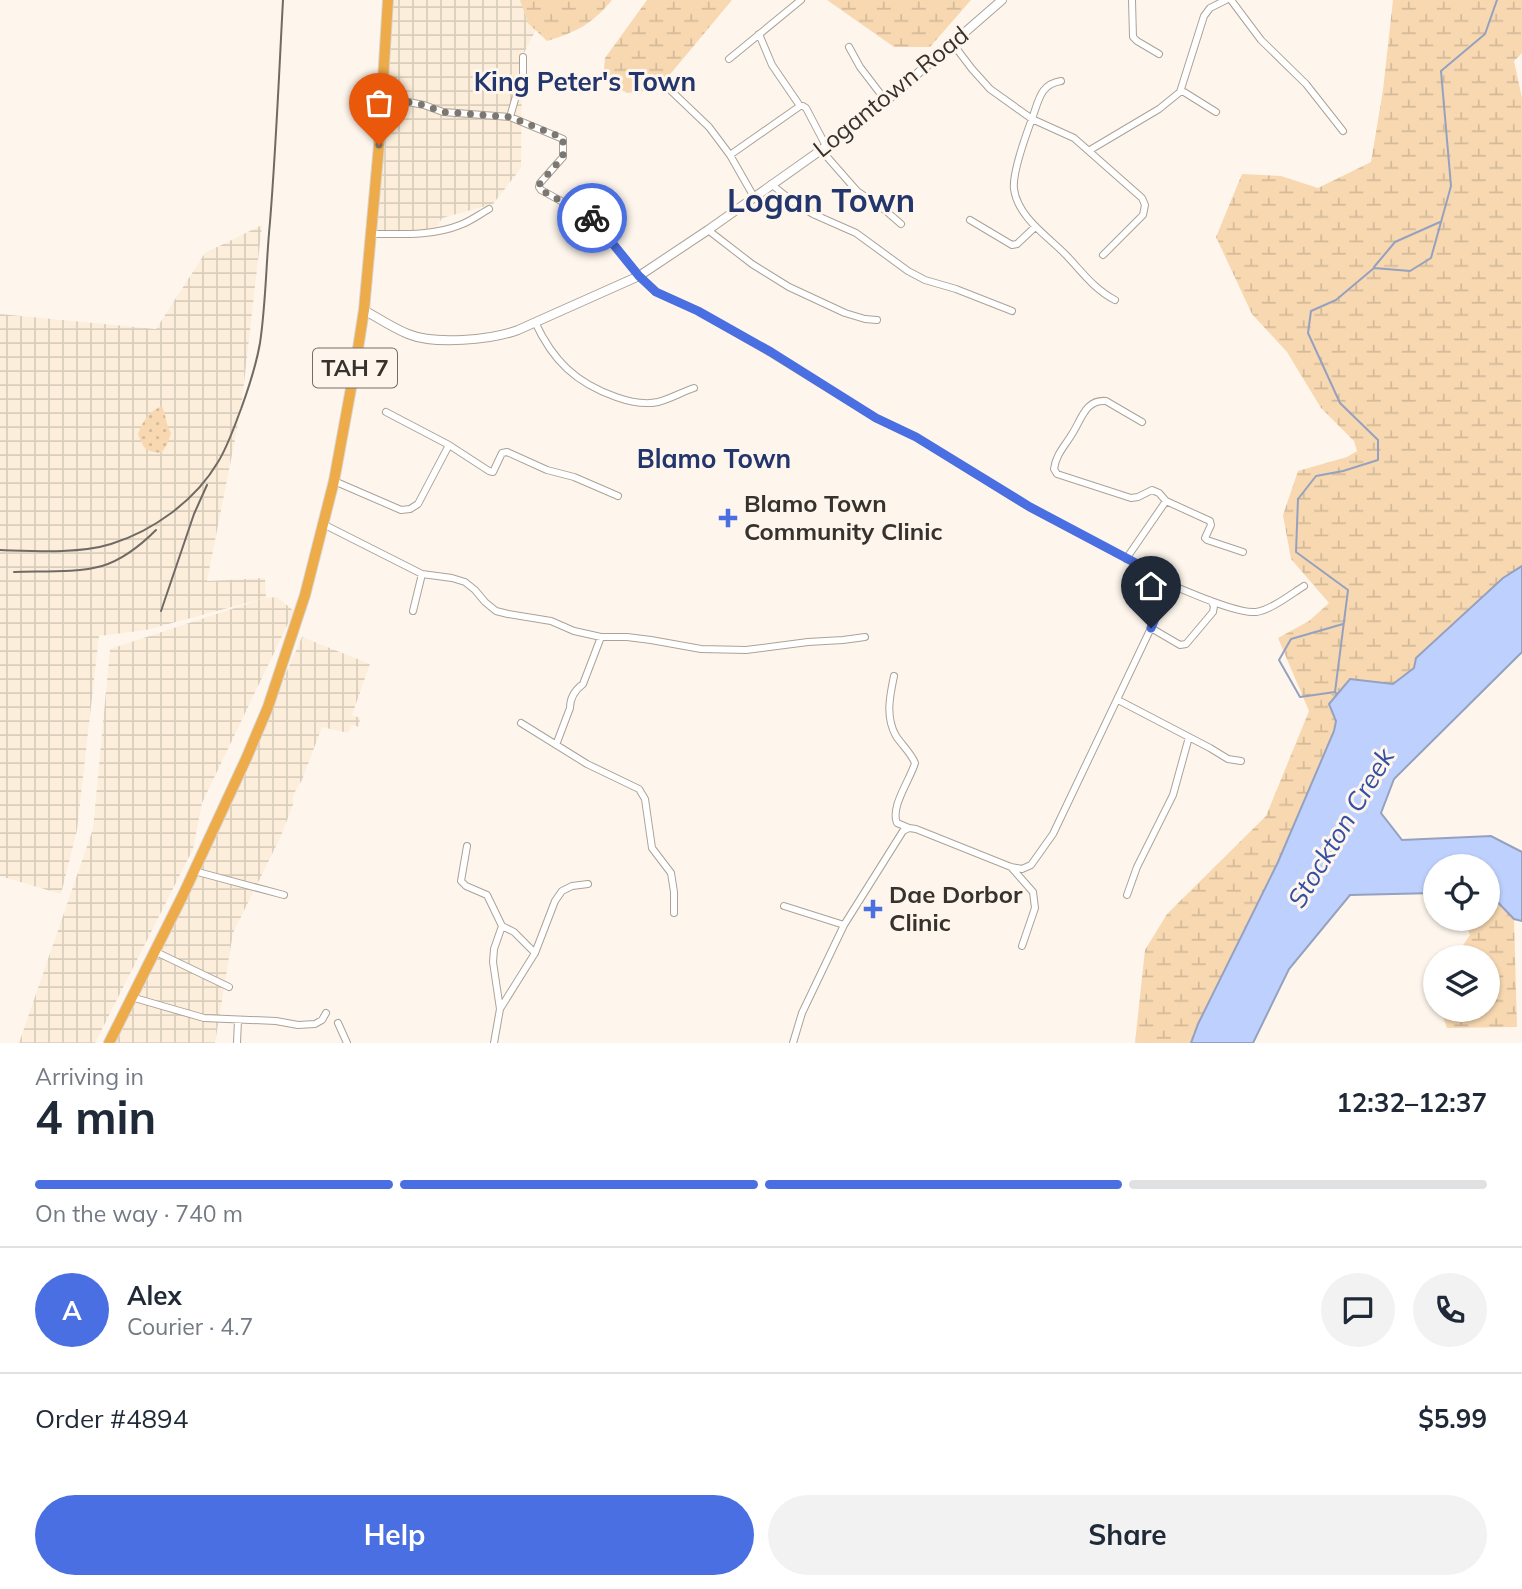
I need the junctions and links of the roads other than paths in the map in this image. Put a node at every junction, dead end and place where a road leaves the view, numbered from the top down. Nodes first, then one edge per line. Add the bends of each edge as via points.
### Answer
1 (388, 0) edge
2 (801, 0) edge
3 (1002, 0) edge
4 (1132, 0) edge
5 (1226, 0) edge
6 (1231, 0) edge
7 (759, 34) junction
8 (953, 44) junction
9 (849, 47) dead end
10 (1159, 54) dead end
11 (523, 57) dead end
12 (729, 59) dead end
13 (1061, 81) dead end
14 (666, 85) dead end
15 (1180, 92) junction
16 (382, 97) junction
17 (886, 101) junction
18 (800, 106) junction
19 (1216, 113) dead end
20 (510, 117) junction
21 (1032, 119) junction
22 (1343, 131) dead end
23 (824, 148) junction
24 (1090, 150) junction
25 (730, 155) junction
26 (771, 184) junction
27 (754, 197) junction
28 (489, 209) dead end
29 (970, 220) dead end
30 (901, 224) dead end
31 (1035, 227) junction
32 (708, 230) junction
33 (372, 234) junction
34 (1103, 255) dead end
35 (639, 276) junction
36 (1115, 300) dead end
37 (364, 310) junction
38 (1012, 311) dead end
39 (877, 320) dead end
40 (535, 322) junction
41 (694, 388) dead end
42 (386, 412) dead end
43 (1142, 422) dead end
44 (449, 445) junction
45 (334, 481) junction
46 (618, 496) dead end
47 (1166, 500) junction
48 (323, 524) junction
49 (1242, 552) dead end
50 (1126, 559) junction
51 (422, 574) junction
52 (1167, 583) junction
53 (1304, 586) dead end
54 (1211, 601) junction
55 (413, 611) dead end
56 (1151, 628) junction
57 (601, 637) junction
58 (865, 637) dead end
59 (894, 676) dead end
60 (1118, 700) junction
61 (521, 723) dead end
62 (1189, 737) junction
63 (556, 745) junction
64 (1241, 761) dead end
65 (909, 828) junction
66 (467, 846) dead end
67 (1011, 867) junction
68 (194, 871) junction
69 (588, 884) dead end
70 (284, 895) dead end
71 (1127, 895) dead end
72 (784, 906) dead end
73 (674, 913) dead end
74 (844, 925) junction
75 (502, 926) junction
76 (1022, 946) dead end
77 (154, 951) junction
78 (535, 953) junction
79 (229, 986) dead end
80 (131, 997) junction
81 (500, 1009) junction
82 (326, 1013) dead end
83 (238, 1020) junction
84 (338, 1023) dead end
85 (108, 1043) edge
86 (237, 1043) edge
87 (347, 1043) edge
88 (494, 1043) edge
89 (793, 1043) edge

1 - 16 highway, TAH 7
2 - 7 street
3 - 8 street, Logantown Road
4 - 10 street via 1133,37
5 - 15 street via 1204,16
6 - 22 street
7 - 12 street
7 - 18 street via 772,65
8 - 17 street, Logantown Road
8 - 21 street via 990,89
9 - 17 street
11 - 20 street via 523,80
13 - 21 street via 1044,90
14 - 25 street
15 - 19 street
15 - 24 street
16 - 20 street via 443,112
16 - 33 highway, TAH 7
17 - 23 street, Logantown Road
18 - 23 street via 806,108
18 - 25 street
20 - 35 street via 563,138 563,157 539,187 592,218
21 - 24 street via 1066,133
21 - 31 street via 1014,191
23 - 26 street, Logantown Road
23 - 30 street via 857,191
24 - 34 street via 1139,194 1145,205 1140,218
25 - 27 street
26 - 27 street, Logantown Road
26 - 38 street via 796,205 856,233 925,280
27 - 32 street, Logantown Road
28 - 33 street via 444,230
29 - 31 street via 1012,245
31 - 36 street
32 - 35 street, Logantown Road
32 - 39 street via 789,286 845,313
33 - 37 highway, TAH 7
35 - 40 street, Logantown Road
35 - 50 street via 656,292 771,352 876,418
37 - 40 street, Logantown Road via 406,334 427,340 503,334
37 - 45 highway, TAH 7
40 - 41 street via 564,365 587,385 642,403 660,402
42 - 44 street
43 - 47 street via 1106,401 1091,405 1060,450 1054,469 1057,474 1130,498 1152,490
44 - 45 street via 418,504 410,509 401,510
44 - 46 street via 489,471 493,472 504,452
45 - 48 highway, TAH 7
47 - 49 street via 1210,521 1207,540
47 - 50 street
48 - 51 street
48 - 68 highway, TAH 7 via 268,707
50 - 52 street
51 - 55 street
51 - 57 street via 465,582 496,611 551,621
52 - 54 street
52 - 56 street
53 - 54 street via 1256,612
54 - 56 street via 1213,612 1186,644
56 - 60 street
57 - 58 street via 746,650
57 - 63 street via 583,684 570,702
59 - 65 street via 889,702 892,726 915,763 894,818
60 - 62 street
60 - 67 street via 1053,834 1031,865
61 - 63 street
62 - 64 street
62 - 71 street via 1173,795
63 - 73 street via 643,793 652,848 671,873
65 - 67 street
65 - 74 street via 900,835
66 - 75 street via 461,881 487,895
67 - 76 street via 1033,892 1035,908
68 - 70 street
68 - 77 highway, TAH 7
69 - 78 street via 562,891
72 - 74 street
74 - 89 street via 802,1013
75 - 78 street
75 - 81 street via 493,962
77 - 79 street
77 - 80 highway, TAH 7
78 - 81 street
80 - 83 street via 204,1018
80 - 85 highway, TAH 7
81 - 88 street
82 - 83 street via 316,1024
83 - 86 street
84 - 87 street

